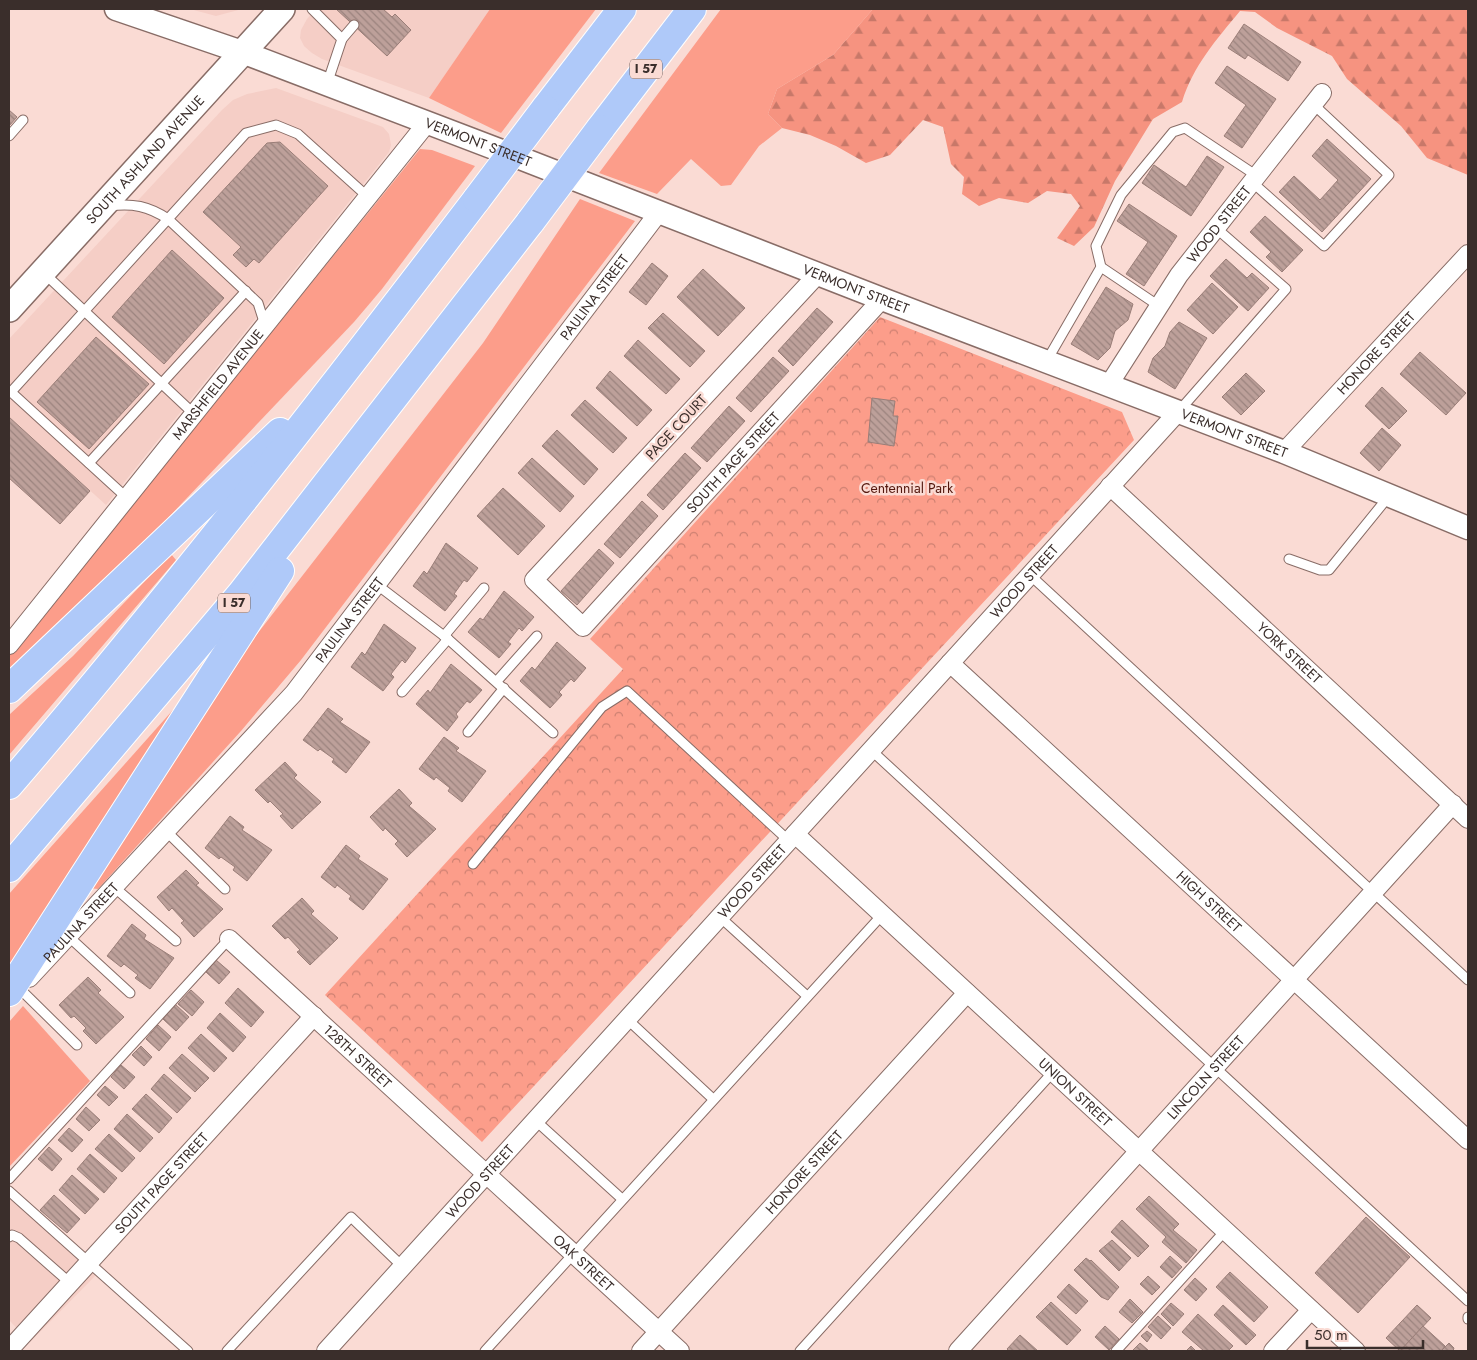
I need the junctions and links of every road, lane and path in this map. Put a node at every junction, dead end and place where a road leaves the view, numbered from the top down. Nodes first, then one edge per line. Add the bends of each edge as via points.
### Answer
1 (116, 9) edge
2 (282, 9) edge
3 (312, 9) edge
4 (622, 9) edge
5 (692, 9) edge
6 (354, 25) dead end
7 (342, 39) junction
8 (242, 52) junction
9 (327, 84) junction
10 (1318, 99) joint
11 (23, 120) dead end
12 (427, 123) junction
13 (9, 136) edge
14 (1254, 179) junction
15 (368, 197) junction
16 (102, 206) junction
17 (659, 212) junction
18 (168, 219) junction
19 (1216, 228) junction
20 (1468, 254) edge
21 (1101, 267) junction
22 (42, 272) junction
23 (818, 274) junction
24 (246, 291) junction
25 (882, 299) junction
26 (1159, 306) junction
27 (9, 309) edge
28 (84, 311) junction
29 (265, 325) junction
30 (449, 328) junction
31 (1046, 362) junction
32 (346, 369) junction
33 (162, 383) junction
34 (1108, 386) junction
35 (1177, 413) junction
36 (194, 414) junction
37 (1284, 452) junction
38 (89, 463) junction
39 (1110, 486) junction
40 (1389, 496) junction
41 (127, 498) junction
42 (1468, 528) edge
43 (1289, 559) dead end
44 (1030, 575) junction
45 (376, 584) junction
46 (484, 588) dead end
47 (583, 627) joint
48 (538, 636) dead end
49 (446, 638) junction
50 (9, 645) edge
51 (950, 663) junction
52 (497, 680) junction
53 (504, 688) junction
54 (9, 689) edge
55 (402, 692) dead end
56 (468, 732) dead end
57 (553, 733) dead end
58 (871, 750) junction
59 (9, 785) edge
60 (1453, 804) junction
61 (1468, 819) edge
62 (166, 831) junction
63 (792, 838) junction
64 (473, 864) dead end
65 (9, 868) edge
66 (114, 887) junction
67 (225, 889) dead end
68 (1374, 892) junction
69 (882, 915) junction
70 (720, 917) junction
71 (68, 936) junction
72 (229, 939) joint
73 (176, 941) dead end
74 (1294, 980) junction
75 (1468, 980) edge
76 (130, 993) dead end
77 (967, 993) junction
78 (12, 994) edge
79 (807, 996) junction
80 (314, 1016) junction
81 (627, 1020) junction
82 (77, 1045) dead end
83 (1214, 1068) junction
84 (1053, 1072) junction
85 (713, 1099) junction
86 (536, 1120) junction
87 (1468, 1140) edge
88 (1139, 1151) junction
89 (487, 1173) junction
90 (9, 1179) edge
91 (9, 1191) edge
92 (622, 1199) junction
93 (1225, 1231) junction
94 (9, 1237) edge
95 (573, 1252) junction
96 (89, 1262) junction
97 (403, 1266) junction
98 (70, 1283) junction
99 (1468, 1301) edge
100 (1311, 1310) junction
101 (659, 1332) junction
102 (9, 1350) edge
103 (188, 1351) edge
104 (227, 1351) edge
105 (326, 1351) edge
106 (485, 1351) edge
107 (641, 1351) edge
108 (680, 1351) edge
109 (800, 1351) edge
110 (958, 1351) edge
111 (1116, 1351) edge
112 (1273, 1351) edge
113 (1356, 1351) edge

1 - 8 street, VERMONT STREET
2 - 8 main road, SOUTH ASHLAND AVENUE
3 - 7 lane
4 - 32 highway, bridge
5 - 30 highway, I 57, bridge
6 - 7 lane
7 - 9 lane
8 - 9 street, VERMONT STREET
8 - 16 main road, SOUTH ASHLAND AVENUE
9 - 12 street, VERMONT STREET
10 - 14 street, WOOD STREET
10 - 14 lane via 1389,175 1324,246
11 - 13 lane
12 - 15 street, MARSHFIELD AVENUE
12 - 17 street, VERMONT STREET
14 - 19 street, WOOD STREET
14 - 21 lane via 1185,128 1172,132 1121,194 1096,246
15 - 18 lane via 298,134 276,125 246,133
15 - 29 street, MARSHFIELD AVENUE
16 - 18 lane via 142,206
16 - 22 main road, SOUTH ASHLAND AVENUE
17 - 23 street, VERMONT STREET
17 - 45 street, PAULINA STREET
18 - 24 lane
18 - 28 lane
19 - 26 street, WOOD STREET
19 - 35 lane via 1286,289
20 - 37 street, HONORE STREET
21 - 26 lane
21 - 31 lane
22 - 27 main road, SOUTH ASHLAND AVENUE
22 - 28 lane
23 - 25 street, VERMONT STREET
23 - 47 street, PAGE COURT via 534,580
24 - 29 lane via 258,303
24 - 33 lane
25 - 31 street, VERMONT STREET
25 - 47 street, SOUTH PAGE STREET
26 - 34 street, WOOD STREET
28 - 33 lane
28 - 38 lane via 11,392
29 - 36 street, MARSHFIELD AVENUE
30 - 65 highway, I 57 via 235,601
30 - 78 highway via 274,580
31 - 34 street, VERMONT STREET
32 - 54 highway
32 - 59 highway via 131,642
33 - 36 lane
33 - 38 lane
34 - 35 street, VERMONT STREET
35 - 37 street, VERMONT STREET
35 - 39 street, WOOD STREET
36 - 41 street, MARSHFIELD AVENUE
37 - 40 street, VERMONT STREET
38 - 41 lane
39 - 44 street, WOOD STREET
39 - 60 street, YORK STREET
40 - 42 street, VERMONT STREET
40 - 43 lane via 1329,570
41 - 50 street, MARSHFIELD AVENUE
44 - 51 street, WOOD STREET
44 - 68 lane
45 - 49 lane
45 - 62 street, PAULINA STREET via 294,693
46 - 49 lane
48 - 52 lane
49 - 52 lane
49 - 55 lane
51 - 58 street, WOOD STREET
51 - 74 street, HIGH STREET
52 - 53 lane
53 - 56 lane
53 - 57 lane
58 - 63 street, WOOD STREET
58 - 83 lane
60 - 61 street, YORK STREET
60 - 68 street, LINCOLN STREET
62 - 66 street, PAULINA STREET
62 - 67 lane
63 - 64 lane via 627,691 602,707
63 - 69 street, UNION STREET
63 - 70 street, WOOD STREET
66 - 71 street, PAULINA STREET
66 - 73 lane
68 - 74 street, LINCOLN STREET
68 - 75 lane
69 - 77 street, UNION STREET
69 - 79 lane
70 - 79 lane
70 - 81 street, WOOD STREET
71 - 76 lane
71 - 78 street, PAULINA STREET
72 - 80 street, 128TH STREET
72 - 90 lane
74 - 83 street, LINCOLN STREET
74 - 87 street, HIGH STREET
77 - 84 street, UNION STREET
77 - 101 street, HONORE STREET
78 - 82 lane
79 - 85 lane
80 - 89 street, 128TH STREET
80 - 96 street, SOUTH PAGE STREET
81 - 85 lane
81 - 86 street, WOOD STREET
83 - 88 street, LINCOLN STREET
83 - 99 lane
84 - 88 street, UNION STREET
84 - 109 lane
85 - 92 lane
86 - 89 street, WOOD STREET
86 - 92 lane
88 - 93 street, UNION STREET
88 - 110 street, LINCOLN STREET
89 - 95 street, OAK STREET
89 - 97 street, WOOD STREET
91 - 96 lane
92 - 95 lane
93 - 100 street, UNION STREET
93 - 111 lane
94 - 98 lane via 20,1238
95 - 101 street, OAK STREET
95 - 106 lane
96 - 98 street, SOUTH PAGE STREET
96 - 103 lane
97 - 104 lane via 351,1218
97 - 105 street, WOOD STREET
98 - 102 street, SOUTH PAGE STREET
100 - 112 street
100 - 113 street, UNION STREET
101 - 107 street, HONORE STREET
101 - 108 street, OAK STREET

